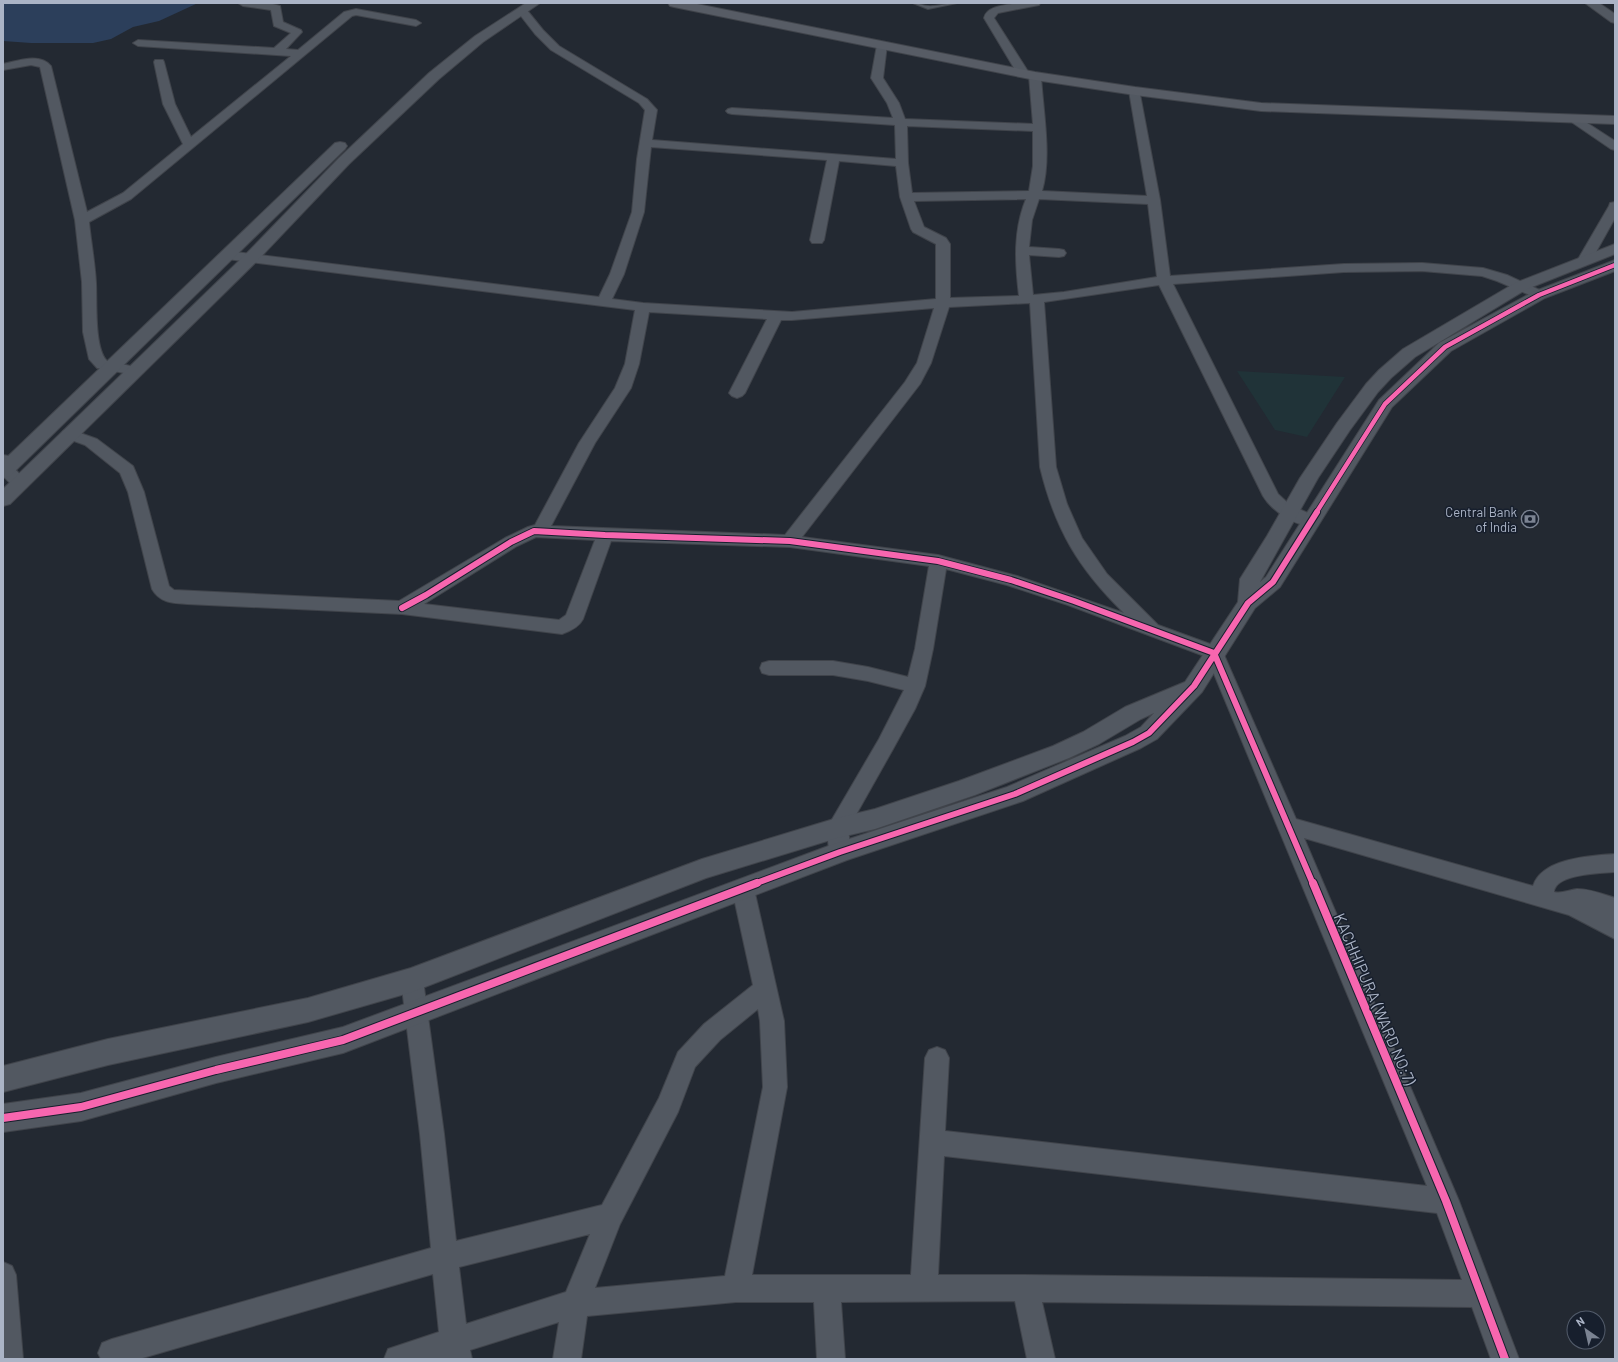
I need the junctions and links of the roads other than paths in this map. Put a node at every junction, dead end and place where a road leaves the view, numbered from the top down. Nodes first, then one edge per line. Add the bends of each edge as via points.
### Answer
1 (243, 3) edge
2 (674, 3) edge
3 (915, 3) edge
4 (955, 3) edge
5 (1035, 3) edge
6 (1591, 3) edge
7 (523, 6) edge
8 (1615, 19) edge
9 (416, 23) dead end
10 (138, 43) dead end
11 (882, 45) junction
12 (278, 51) junction
13 (300, 53) junction
14 (159, 62) dead end
15 (3, 67) edge
16 (1029, 74) junction
17 (1135, 91) junction
18 (732, 112) dead end
19 (1574, 119) junction
20 (1615, 120) edge
21 (900, 122) junction
22 (1038, 128) junction
23 (646, 143) junction
24 (189, 145) junction
25 (1615, 146) edge
26 (834, 157) junction
27 (902, 163) junction
28 (1035, 195) junction
29 (906, 197) junction
30 (1154, 200) junction
31 (1615, 206) edge
32 (82, 220) junction
33 (816, 240) dead end
34 (1615, 249) edge
35 (1022, 251) junction
36 (1059, 253) dead end
37 (228, 255) junction
38 (251, 258) junction
39 (1584, 261) junction
40 (1615, 265) edge
41 (1164, 281) junction
42 (1521, 286) junction
43 (1539, 295) junction
44 (1031, 299) junction
45 (604, 302) junction
46 (943, 303) junction
47 (643, 306) junction
48 (776, 315) junction
49 (113, 367) junction
50 (134, 371) junction
51 (737, 393) dead end
52 (69, 434) junction
53 (4, 467) edge
54 (20, 483) junction
55 (3, 500) edge
56 (1289, 512) junction
57 (1311, 521) junction
58 (541, 530) junction
59 (605, 535) junction
60 (790, 541) junction
61 (938, 561) junction
62 (1248, 603) junction
63 (402, 608) junction
64 (1154, 630) junction
65 (1214, 653) junction
66 (769, 668) dead end
67 (915, 686) junction
68 (1288, 825) junction
69 (839, 840) junction
70 (1615, 862) edge
71 (743, 889) junction
72 (1550, 901) junction
73 (1615, 908) edge
74 (1615, 929) edge
75 (412, 980) junction
76 (765, 989) junction
77 (417, 1013) junction
78 (937, 1058) dead end
79 (3, 1079) edge
80 (3, 1118) edge
81 (932, 1142) junction
82 (1446, 1201) junction
83 (610, 1216) junction
84 (446, 1258) junction
85 (3, 1275) edge
86 (924, 1288) junction
87 (1026, 1288) junction
88 (736, 1289) junction
89 (827, 1289) junction
90 (1481, 1294) junction
91 (575, 1304) junction
92 (456, 1350) edge
93 (112, 1352) dead end
94 (9, 1359) edge
95 (398, 1359) edge
96 (566, 1359) edge
97 (831, 1359) edge
98 (1041, 1359) edge
99 (1505, 1359) edge

1 - 12 street via 276,8 278,24 297,32
2 - 11 main road
3 - 4 lane via 928,8
5 - 16 street via 995,11 989,18
6 - 8 street
7 - 23 street via 539,32 555,48 649,105 651,110
7 - 37 street via 472,29 429,63 324,160
7 - 38 street via 434,76 344,161
9 - 13 street via 351,12
10 - 12 street
11 - 16 main road
11 - 21 street via 877,78 893,103
12 - 13 street
13 - 24 street
14 - 24 street via 169,104
15 - 32 street via 32,62 40,62 45,66
16 - 17 main road
16 - 22 street
17 - 19 main road via 1280,108
17 - 30 street
18 - 21 street
19 - 20 main road
19 - 25 street
21 - 22 street
21 - 27 street
22 - 28 street via 1038,180
23 - 26 street
23 - 45 street via 638,212
24 - 32 street via 127,196
26 - 27 street
26 - 33 street
27 - 29 street
28 - 29 street
28 - 30 street
28 - 35 street via 1025,219
29 - 46 street via 918,229 943,244
30 - 41 street
31 - 39 street
32 - 49 street via 89,282 90,332 96,359 102,365
34 - 39 street
35 - 36 street
35 - 44 street
37 - 38 street
37 - 49 street
38 - 45 street
38 - 50 street
39 - 42 street
40 - 43 street
41 - 42 street via 1344,268 1422,267 1483,272
41 - 44 street
41 - 56 street via 1271,496
42 - 43 street
42 - 56 street via 1408,353 1385,374 1343,427
43 - 57 street via 1445,348 1385,404
44 - 46 street
44 - 64 street via 1048,467 1054,490 1066,522 1088,561
45 - 47 street
46 - 48 street via 801,316
46 - 60 street via 924,363 912,384
47 - 48 street
47 - 58 street via 632,364 623,388 587,443
48 - 51 street
49 - 50 street
49 - 53 street
50 - 52 street
52 - 54 street
52 - 63 street via 91,442 127,470 136,492 161,589 170,596
53 - 54 street
54 - 55 street
56 - 57 street
56 - 62 street via 1250,579
57 - 62 street via 1273,582
58 - 59 street
58 - 63 street via 527,533
59 - 60 street
59 - 63 street via 574,619 562,627
60 - 61 street
61 - 64 street via 1011,580
61 - 67 street via 924,649
62 - 65 street
64 - 65 street
65 - 68 street, KACHHIPURA (WARD NO:7)
65 - 69 street via 1194,686 1149,733 1133,742 1015,794
66 - 67 street via 833,668
67 - 69 street
68 - 72 street
68 - 82 street, KACHHIPURA (WARD NO:7)
69 - 71 street
69 - 75 street via 702,870
70 - 72 street via 1566,870 1553,876 1544,884
71 - 76 street
71 - 77 street
72 - 73 street via 1584,898
72 - 74 street via 1589,914
75 - 77 street
75 - 79 street via 308,1010 108,1052
76 - 83 street via 712,1032 686,1060 669,1104
76 - 88 street via 772,1021 775,1087
77 - 80 street via 343,1040 216,1070 81,1107
77 - 84 street
78 - 81 street
81 - 82 street
81 - 86 street
82 - 90 street, KACHHIPURA (WARD NO:7)
83 - 84 street
83 - 91 street
84 - 92 street
84 - 93 street
85 - 94 street
86 - 87 street
86 - 89 street
87 - 90 street
87 - 98 street
88 - 89 street
88 - 91 street
89 - 97 street
90 - 99 street, KACHHIPURA (WARD NO:7)
91 - 92 street
91 - 96 street
92 - 95 street

